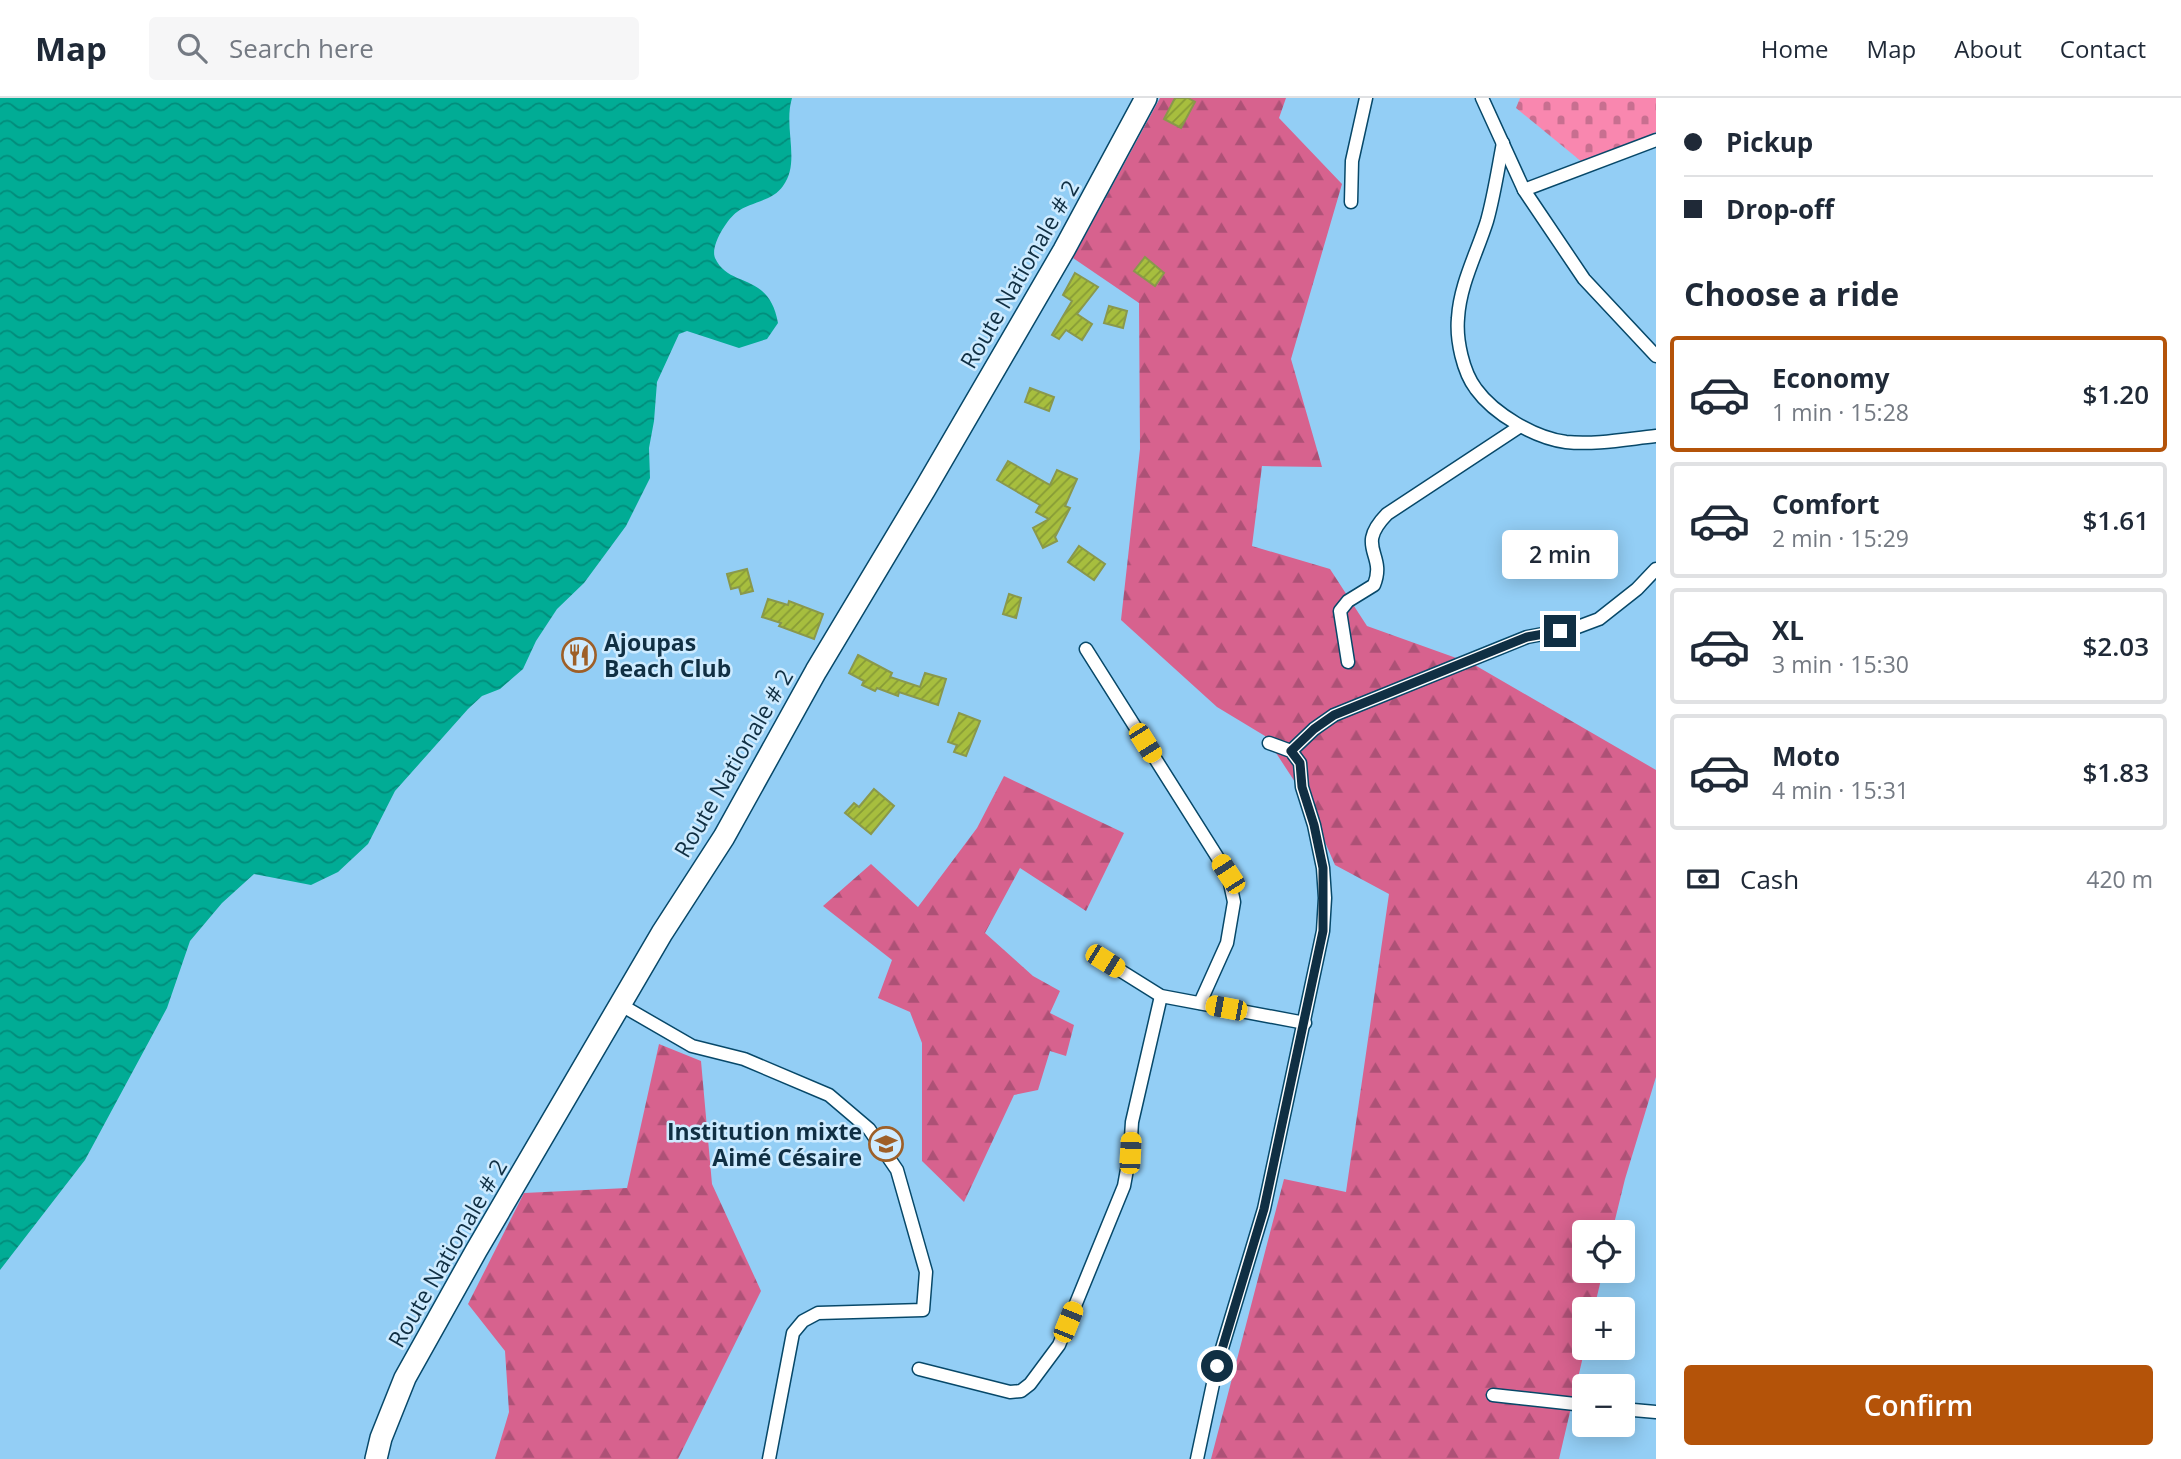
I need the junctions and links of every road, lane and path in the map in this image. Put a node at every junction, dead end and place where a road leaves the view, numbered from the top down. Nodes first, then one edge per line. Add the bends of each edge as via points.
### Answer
1 (1146, 98) edge
2 (1366, 98) edge
3 (1482, 98) edge
4 (1656, 140) edge
5 (1503, 143) junction
6 (1524, 190) junction
7 (1351, 202) dead end
8 (1656, 356) edge
9 (1519, 427) junction
10 (1656, 436) edge
11 (1656, 569) edge
12 (1086, 649) dead end
13 (1348, 662) dead end
14 (1269, 743) dead end
15 (1291, 751) junction
16 (1105, 961) dead end
17 (1161, 996) junction
18 (1200, 1003) junction
19 (621, 1005) junction
20 (1305, 1023) junction
21 (919, 1369) dead end
22 (1493, 1395) dead end
23 (1572, 1404) edge
24 (1635, 1410) edge
25 (1656, 1412) edge
26 (376, 1459) edge
27 (769, 1459) edge
28 (1197, 1459) edge

1 - 19 main road, Route Nationale # 2 via 1064,250 816,671 724,837
2 - 7 street via 1352,161
3 - 5 street
4 - 6 street
5 - 6 street
5 - 9 street via 1486,223 1457,319 1467,373 1477,391
6 - 8 street via 1584,279
9 - 10 street via 1563,442
9 - 13 street via 1379,522 1370,538 1378,567 1374,585 1340,611
11 - 15 street via 1599,619 1527,637 1334,715
12 - 18 street via 1228,874 1234,902 1227,943
14 - 15 street
15 - 20 street via 1300,763 1325,898
16 - 17 street
17 - 18 street
17 - 21 street via 1132,1122 1124,1186 1059,1345 1021,1391
18 - 20 street
19 - 26 main road, Route Nationale # 2 via 405,1378
19 - 27 street via 692,1046 744,1059 829,1095 869,1129 897,1170 926,1272 922,1310 818,1313 803,1321 793,1333
20 - 28 street via 1264,1209 1217,1366
22 - 23 street
24 - 25 street

